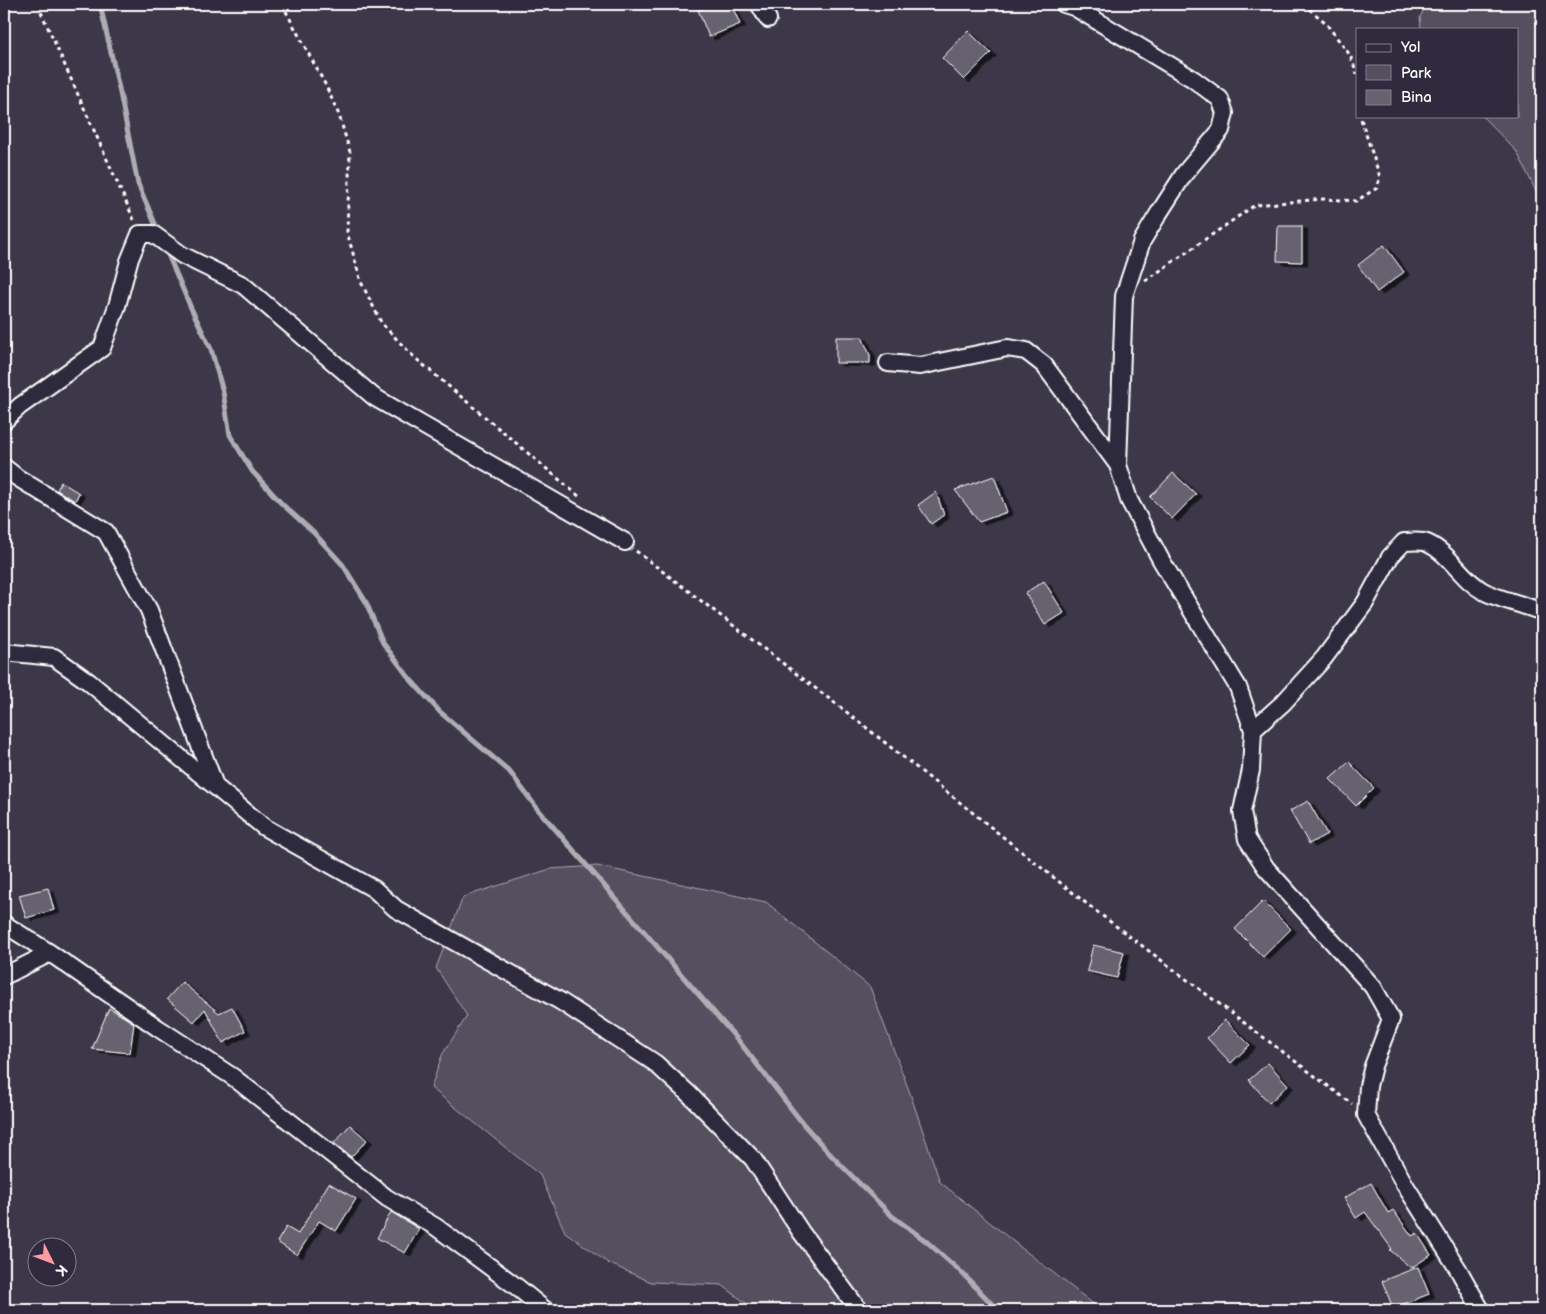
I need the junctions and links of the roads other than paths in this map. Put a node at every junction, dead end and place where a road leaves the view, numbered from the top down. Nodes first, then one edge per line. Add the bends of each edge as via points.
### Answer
1 (759, 4) edge
2 (1064, 4) edge
3 (768, 20) dead end
4 (888, 363) dead end
5 (4, 421) edge
6 (1118, 465) junction
7 (4, 467) edge
8 (624, 542) road end
9 (1542, 611) edge
10 (4, 652) edge
11 (1253, 730) junction
12 (214, 785) junction
13 (4, 924) edge
14 (50, 953) junction
15 (4, 976) edge
16 (545, 1310) edge
17 (858, 1310) edge
18 (1481, 1310) edge

1 - 3 street
2 - 6 street via 1193,79 1220,99 1225,113 1222,130 1184,174 1142,241 1124,296
4 - 6 street via 920,366 1007,348 1026,351 1044,365
5 - 8 street via 102,348 140,234 153,234 182,255 243,285 374,396
6 - 11 street via 1128,500 1238,687
7 - 12 street via 106,532 149,610
9 - 11 street via 1484,591 1427,543 1404,542 1390,557 1365,603 1324,658
10 - 12 street via 54,657
11 - 18 street via 1251,770 1242,811 1247,839 1266,868 1373,986 1391,1019 1373,1066 1366,1115
12 - 17 street via 264,827 374,889 396,909 560,1001 655,1063 753,1159
13 - 14 street
14 - 15 street
14 - 16 street via 233,1076 387,1198 436,1227

